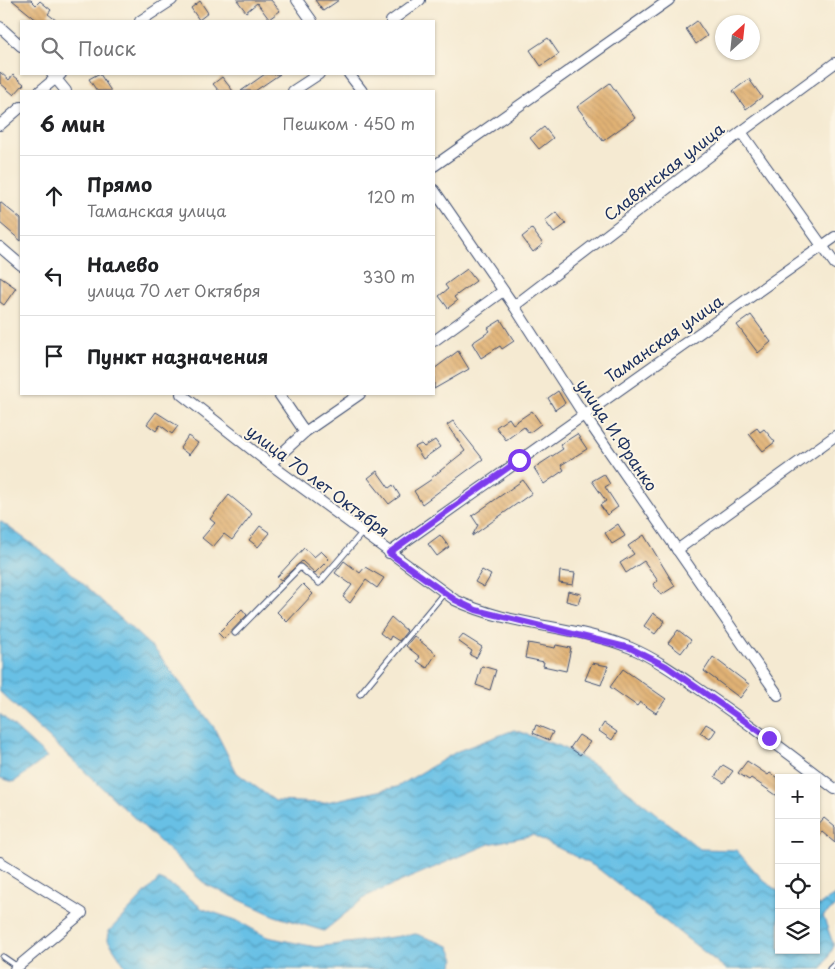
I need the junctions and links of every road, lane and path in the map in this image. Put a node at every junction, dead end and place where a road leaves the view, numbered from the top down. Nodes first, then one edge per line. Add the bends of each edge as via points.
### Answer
1 (172, 0) edge
2 (297, 0) edge
3 (420, 0) edge
4 (669, 0) edge
5 (142, 20) edge
6 (311, 20) edge
7 (392, 20) edge
8 (0, 27) edge
9 (20, 45) edge
10 (835, 63) edge
11 (57, 75) edge
12 (317, 75) edge
13 (350, 75) edge
14 (41, 90) edge
15 (65, 90) edge
16 (295, 90) edge
17 (361, 90) edge
18 (20, 108) edge
19 (0, 125) edge
20 (741, 132) junction
21 (435, 165) edge
22 (435, 191) edge
23 (835, 237) edge
24 (822, 246) junction
25 (0, 247) edge
26 (20, 264) edge
27 (835, 264) edge
28 (503, 291) junction
29 (514, 306) junction
30 (435, 341) edge
31 (182, 395) edge
32 (280, 395) edge
33 (359, 395) edge
34 (584, 415) junction
35 (305, 432) junction
36 (835, 436) edge
37 (270, 464) junction
38 (362, 533) junction
39 (677, 550) junction
40 (389, 553) junction
41 (444, 592) junction
42 (235, 633) dead end
43 (360, 694) dead end
44 (778, 695) dead end
45 (835, 788) edge
46 (0, 862) edge
47 (3, 957) dead end
48 (835, 964) edge
49 (18, 968) edge
50 (830, 969) edge

1 - 5 street
2 - 6 street
3 - 7 street
4 - 21 street
8 - 9 street
10 - 20 street, Славянская улица
11 - 14 street
11 - 15 street
12 - 16 street
13 - 17 street
18 - 19 street
20 - 24 street
20 - 29 street, Славянская улица
22 - 28 street, улица И.Франко
23 - 24 street, Таманская улица
24 - 27 street
24 - 34 street, Таманская улица
25 - 26 street
28 - 29 street, улица И.Франко
28 - 30 street
29 - 34 street, улица И.Франко
31 - 37 street, улица 70 лет Октября
32 - 35 street
33 - 35 street
34 - 39 street, улица И.Франко
34 - 40 street, Таманская улица
35 - 37 street
36 - 39 street
37 - 38 street, улица 70 лет Октября
38 - 40 street, улица 70 лет Октября
38 - 42 lane via 319,583 300,567
39 - 44 street, улица И.Франко
40 - 41 street, улица 70 лет Октября
41 - 43 lane
41 - 45 street, улица 70 лет Октября via 476,610 630,648 681,677
46 - 49 street via 82,913
47 - 49 lane
48 - 50 lane

